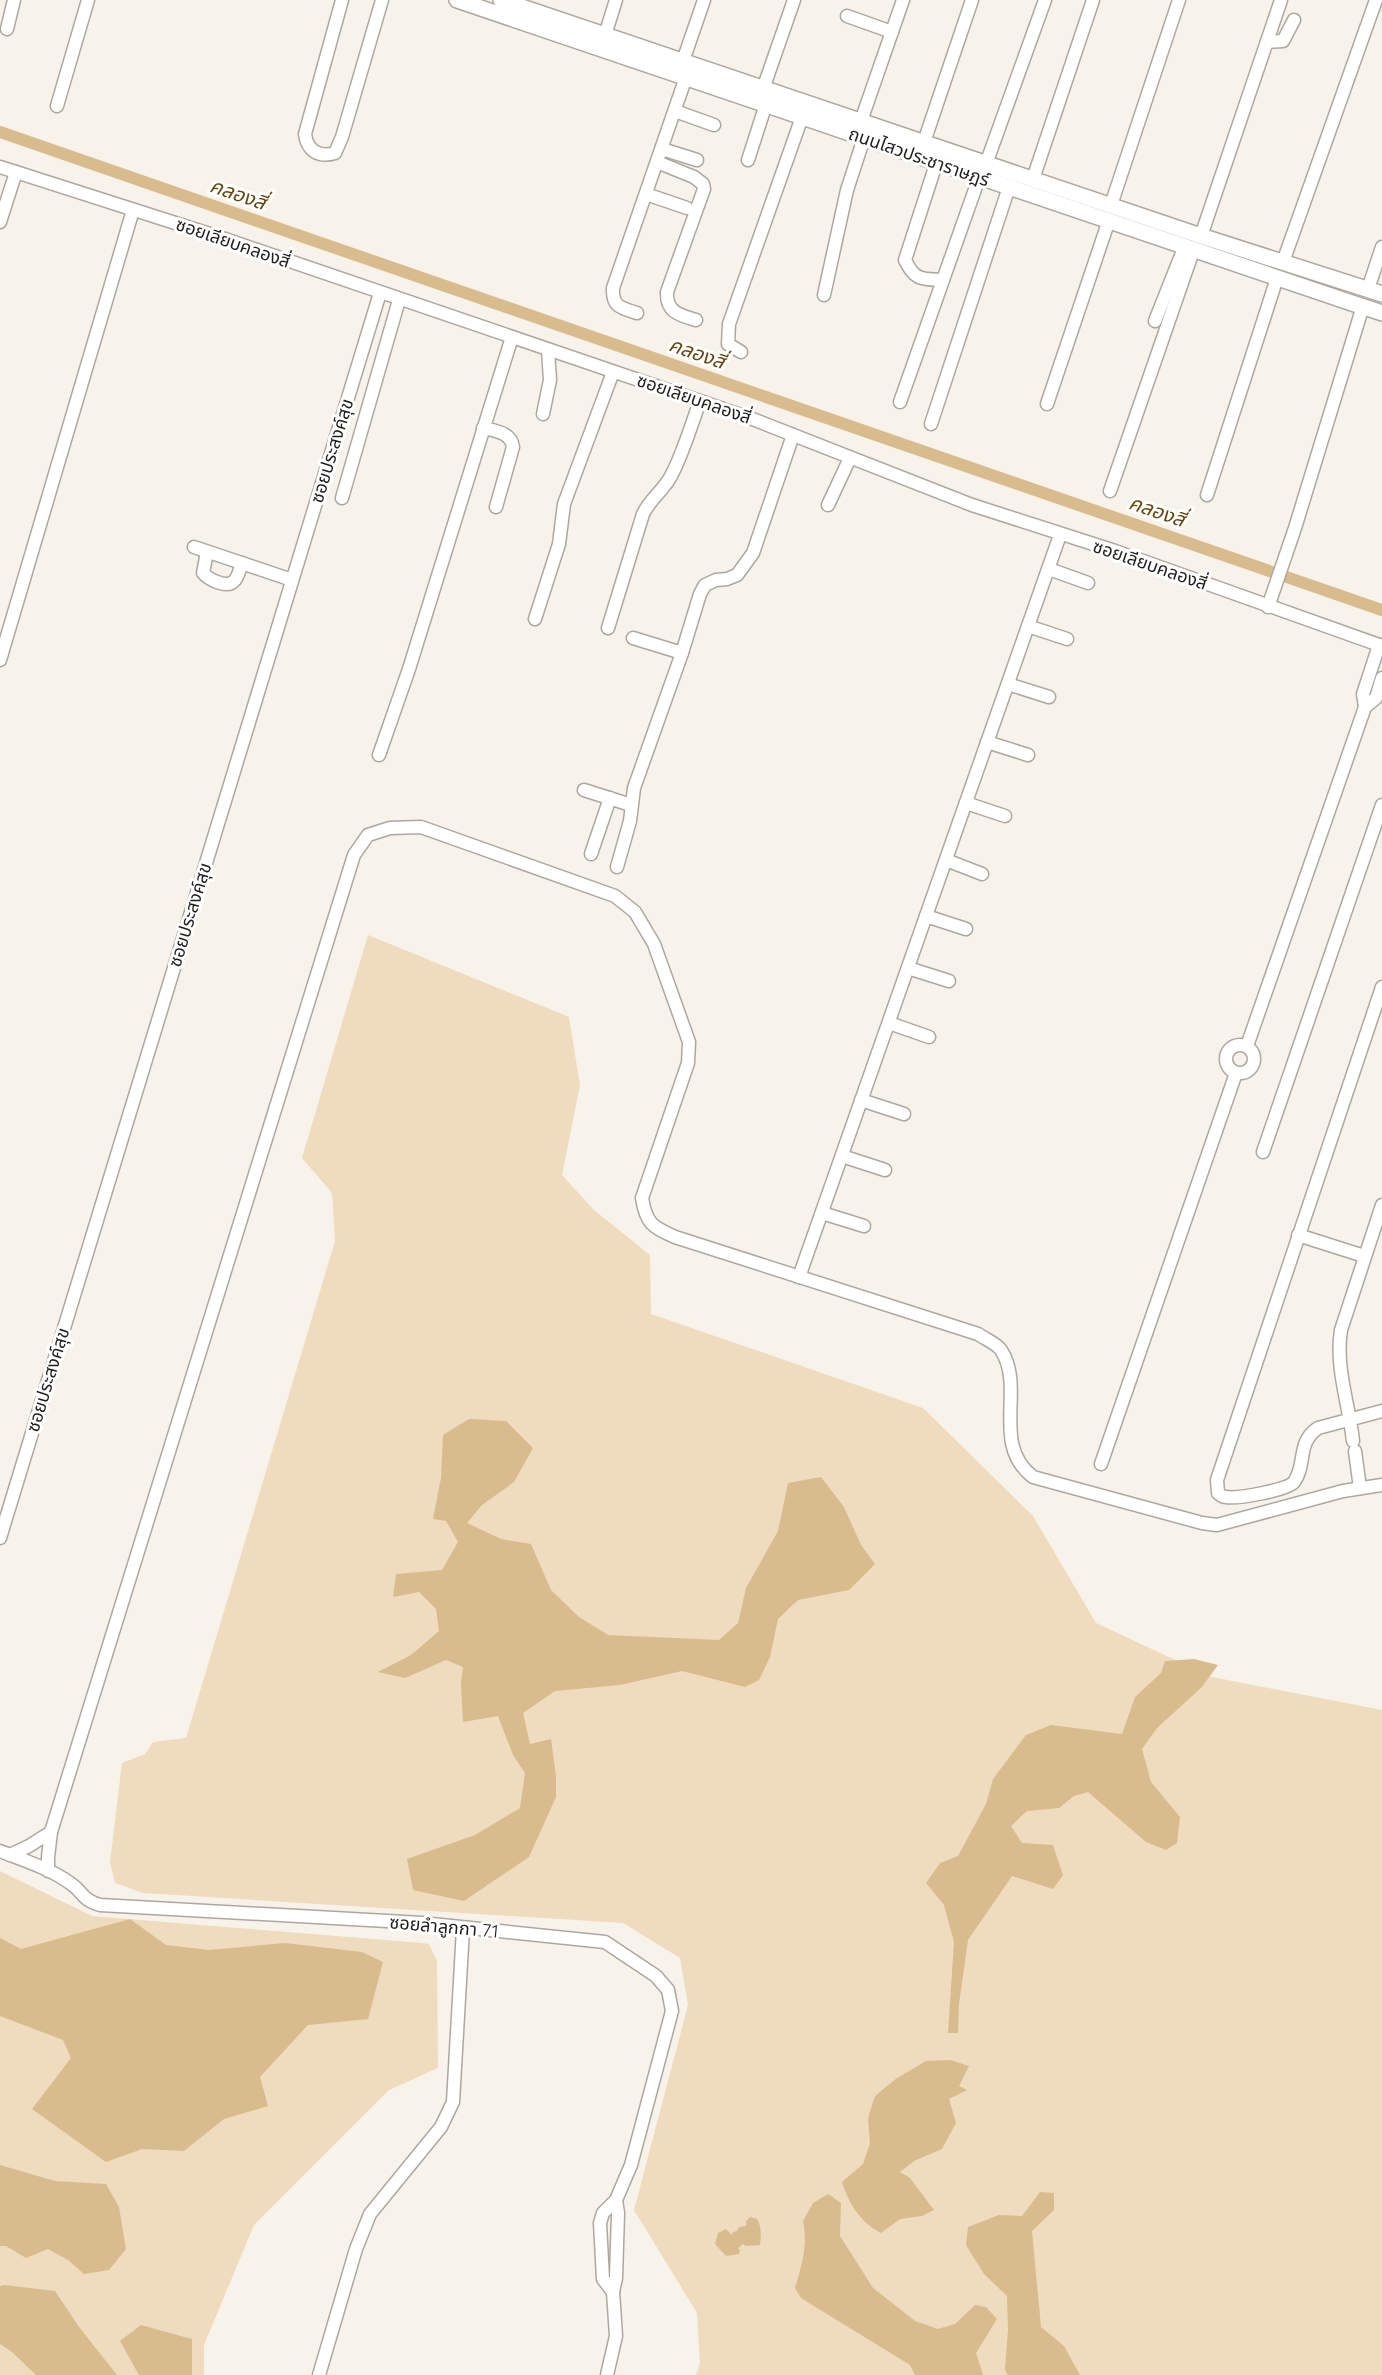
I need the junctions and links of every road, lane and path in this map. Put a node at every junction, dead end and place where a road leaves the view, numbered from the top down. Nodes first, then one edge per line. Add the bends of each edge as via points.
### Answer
1 (14, 0) edge
2 (88, 0) edge
3 (342, 0) edge
4 (382, 0) edge
5 (457, 0) edge
6 (501, 0) edge
7 (616, 0) edge
8 (704, 0) edge
9 (794, 0) edge
10 (903, 0) edge
11 (972, 0) edge
12 (1045, 0) edge
13 (1094, 0) edge
14 (1179, 0) edge
15 (1281, 0) edge
16 (1376, 0) edge
17 (526, 4) edge
18 (847, 16) dead end
19 (1294, 20) dead end
20 (7, 29) dead end
21 (892, 32) junction
22 (605, 35) junction
23 (1267, 42) junction
24 (682, 61) junction
25 (686, 77) junction
26 (763, 88) junction
27 (766, 104) junction
28 (57, 106) dead end
29 (675, 111) junction
30 (802, 117) junction
31 (861, 121) junction
32 (714, 125) dead end
33 (875, 136) junction
34 (924, 142) junction
35 (662, 149) junction
36 (697, 160) dead end
37 (748, 160) dead end
38 (657, 162) junction
39 (936, 164) junction
40 (986, 164) junction
41 (0, 167) edge
42 (16, 172) junction
43 (979, 178) junction
44 (1033, 179) junction
45 (1009, 187) junction
46 (646, 194) junction
47 (1111, 206) junction
48 (687, 207) dead end
49 (134, 210) junction
50 (0, 222) edge
51 (1108, 223) junction
52 (1201, 236) junction
53 (1382, 248) edge
54 (1189, 249) junction
55 (1284, 262) junction
56 (1278, 278) junction
57 (943, 280) junction
58 (1375, 291) edge
59 (380, 293) junction
60 (824, 296) dead end
61 (399, 300) junction
62 (1363, 306) junction
63 (638, 313) dead end
64 (1382, 313) edge
65 (696, 320) dead end
66 (1155, 321) dead end
67 (512, 338) junction
68 (548, 350) junction
69 (741, 352) dead end
70 (613, 372) junction
71 (700, 401) junction
72 (900, 402) dead end
73 (1047, 404) dead end
74 (543, 414) dead end
75 (931, 424) dead end
76 (483, 428) junction
77 (793, 435) junction
78 (850, 458) junction
79 (1110, 491) dead end
80 (1207, 495) dead end
81 (342, 498) dead end
82 (828, 505) dead end
83 (496, 507) dead end
84 (1060, 535) junction
85 (194, 547) dead end
86 (207, 552) junction
87 (242, 563) junction
88 (1049, 568) junction
89 (292, 580) junction
90 (1088, 583) dead end
91 (1270, 601) junction
92 (535, 619) dead end
93 (1028, 626) junction
94 (608, 628) dead end
95 (633, 638) dead end
96 (1068, 639) dead end
97 (1380, 645) edge
98 (681, 653) junction
99 (0, 660) edge
100 (1382, 678) edge
101 (1008, 684) junction
102 (1049, 697) dead end
103 (1365, 707) junction
104 (987, 742) junction
105 (379, 754) dead end
106 (1028, 755) dead end
107 (584, 790) dead end
108 (610, 798) junction
109 (966, 802) junction
110 (631, 805) junction
111 (1382, 805) edge
112 (1005, 816) dead end
113 (591, 854) dead end
114 (946, 860) junction
115 (617, 867) dead end
116 (982, 874) dead end
117 (926, 916) junction
118 (966, 929) dead end
119 (908, 968) junction
120 (949, 981) dead end
121 (1381, 991) edge
122 (889, 1023) junction
123 (929, 1037) dead end
124 (1247, 1046) junction
125 (1236, 1072) junction
126 (861, 1100) junction
127 (904, 1114) dead end
128 (1263, 1152) dead end
129 (842, 1156) junction
130 (885, 1170) dead end
131 (1382, 1205) edge
132 (822, 1213) junction
133 (864, 1226) dead end
134 (1298, 1235) junction
135 (1364, 1256) junction
136 (799, 1277) junction
137 (1382, 1411) edge
138 (1350, 1419) junction
139 (1101, 1464) dead end
140 (1382, 1485) edge
141 (1360, 1488) junction
142 (0, 1538) edge
143 (51, 1832) junction
144 (5, 1853) edge
145 (48, 1871) junction
146 (463, 1929) junction
147 (616, 2200) junction
148 (616, 2254) junction
149 (601, 2255) junction
150 (613, 2292) junction
151 (319, 2375) edge
152 (608, 2375) edge

1 - 20 street
2 - 28 street
3 - 4 street via 305,134 306,145 312,151 329,155 335,153 342,137
5 - 25 main road, ถนนไสวประชาราษฎร์
6 - 17 main road, ถนนไสวประชาราษฎร์
7 - 22 street
8 - 24 street
9 - 26 street
10 - 21 street
11 - 34 street
12 - 40 street
13 - 44 street
14 - 47 street
15 - 23 street
16 - 55 street
17 - 22 main road, ถนนไสวประชาราษฎร์
18 - 21 street
19 - 23 street via 1282,41
21 - 31 street
22 - 24 main road, ถนนไสวประชาราษฎร์
23 - 52 street
24 - 26 main road, ถนนไสวประชาราษฎร์
25 - 27 main road, ถนนไสวประชาราษฎร์
25 - 29 street
26 - 31 main road, ถนนไสวประชาราษฎร์
27 - 30 main road, ถนนไสวประชาราษฎร์
27 - 37 street
29 - 32 street
29 - 35 street
30 - 33 main road, ถนนไสวประชาราษฎร์
30 - 69 street via 729,324 728,344
31 - 33 main road, ถนนไสวประชาราษฎร์
33 - 34 main road, ถนนไสวประชาราษฎร์
33 - 39 main road, ถนนไสวประชาราษฎร์
33 - 60 street via 847,190
34 - 40 main road, ถนนไสวประชาราษฎร์
35 - 36 street
35 - 38 street
38 - 46 street
38 - 65 street via 703,183 667,292 668,306 674,313
39 - 43 main road, ถนนไสวประชาราษฎร์
39 - 57 street via 905,260 917,277
40 - 44 main road, ถนนไสวประชาราษฎร์
41 - 42 street, ซอยเลียบคลองสี่
42 - 49 street, ซอยเลียบคลองสี่
42 - 50 street
43 - 45 main road, ถนนไสวประชาราษฎร์
43 - 57 street
44 - 47 main road, ถนนไสวประชาราษฎร์
45 - 51 main road, ถนนไสวประชาราษฎร์
45 - 75 street
46 - 48 street
46 - 63 street via 613,288 617,305
47 - 52 main road, ถนนไสวประชาราษฎร์
49 - 59 street, ซอยเลียบคลองสี่
49 - 99 street
51 - 54 main road, ถนนไสวประชาราษฎร์
51 - 73 street
52 - 55 main road, ถนนไสวประชาราษฎร์
53 - 58 street
54 - 56 main road, ถนนไสวประชาราษฎร์
54 - 66 street
54 - 79 street
55 - 58 main road, ถนนไสวประชาราษฎร์
56 - 62 main road, ถนนไสวประชาราษฎร์
56 - 80 street
57 - 72 street
59 - 61 street, ซอยเลียบคลองสี่
59 - 89 street, ซอยประสงค์สุข
61 - 67 street, ซอยเลียบคลองสี่
61 - 81 street
62 - 64 main road, ถนนไสวประชาราษฎร์
62 - 91 street
67 - 68 street, ซอยเลียบคลองสี่
67 - 76 street
68 - 70 street, ซอยเลียบคลองสี่
68 - 74 street via 550,380
70 - 71 street, ซอยเลียบคลองสี่
70 - 92 street via 564,504 559,544
71 - 77 street, ซอยเลียบคลองสี่
71 - 94 street via 673,474 643,514
76 - 83 street via 504,434 513,447
76 - 105 street
77 - 78 street, ซอยเลียบคลองสี่
77 - 98 street via 753,553 737,575 705,585
78 - 82 street
78 - 84 street, ซอยเลียบคลองสี่
84 - 88 street
84 - 91 street, ซอยเลียบคลองสี่
85 - 86 street
86 - 87 street
86 - 87 street via 203,573 221,583 235,581
87 - 89 street
88 - 90 street
88 - 93 street
89 - 142 street, ซอยประสงค์สุข
91 - 97 street, ซอยเลียบคลองสี่
93 - 96 street
93 - 101 street
95 - 98 street
97 - 103 street via 1363,694
98 - 110 street
100 - 103 street via 1376,698
101 - 102 street
101 - 104 street
103 - 124 street
104 - 106 street
104 - 109 street
107 - 108 street
108 - 110 street
108 - 113 street
109 - 112 street
109 - 114 street
110 - 115 street
111 - 128 street
114 - 116 street
114 - 117 street
117 - 118 street
117 - 119 street
119 - 120 street
119 - 122 street
121 - 134 street
122 - 123 street
122 - 126 street
124 - 125 street via 1254,1061 1248,1071
124 - 125 street via 1235,1045 1227,1053 1227,1065
125 - 139 street
126 - 127 street
126 - 129 street
129 - 130 street
129 - 132 street
131 - 135 street
132 - 133 street
132 - 136 street
134 - 135 street
134 - 138 street via 1217,1480 1218,1493 1226,1497 1248,1496 1289,1486 1311,1433
135 - 138 street via 1339,1343
136 - 141 street via 978,1334 1000,1348 1008,1365 1015,1457 1033,1477 1217,1525
136 - 143 street via 675,1237 654,1228 645,1214 642,1197 688,1063 689,1042 654,944 635,912 615,896 421,827 390,828 368,835 354,855
137 - 138 street
138 - 141 street
140 - 141 street
143 - 144 street via 29,1846
143 - 145 street
144 - 145 street, ซอยลำลูกกา 71
145 - 146 street, ซอยลำลูกกา 71 via 72,1884 86,1900 100,1905 422,1923
146 - 147 street, ซอยลำลูกกา 71 via 605,1942 656,1976 668,1990 672,2011 637,2145
146 - 151 street via 453,2102 441,2127 370,2214
147 - 148 street
147 - 149 street via 603,2213 600,2223
148 - 149 street
148 - 150 street
149 - 150 street via 603,2279
150 - 152 street via 616,2336

